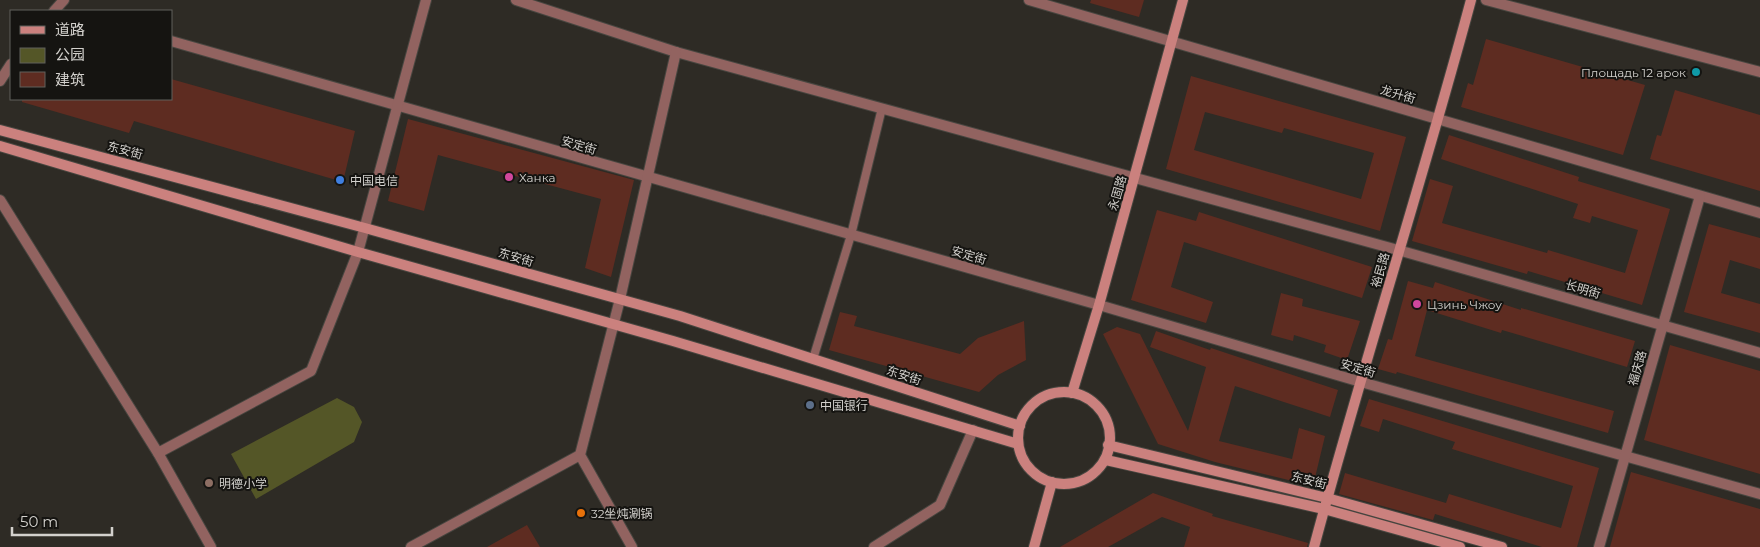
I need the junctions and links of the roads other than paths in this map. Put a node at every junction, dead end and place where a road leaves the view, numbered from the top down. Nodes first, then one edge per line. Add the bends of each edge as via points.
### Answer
1 (64, 0) edge
2 (426, 0) edge
3 (516, 0) edge
4 (1029, 0) edge
5 (1183, 0) edge
6 (1471, 0) edge
7 (1486, 0) edge
8 (55, 10) edge
9 (172, 41) edge
10 (1172, 41) junction
11 (676, 52) junction
12 (10, 66) edge
13 (1760, 72) edge
14 (0, 81) edge
15 (397, 107) junction
16 (882, 108) junction
17 (1439, 119) junction
18 (2, 130) edge
19 (0, 146) edge
20 (647, 177) junction
21 (1134, 177) junction
22 (1700, 196) junction
23 (0, 200) edge
24 (1760, 213) edge
25 (365, 228) junction
26 (851, 235) junction
27 (1398, 250) junction
28 (358, 252) junction
29 (620, 300) junction
30 (1099, 305) junction
31 (614, 324) junction
32 (1663, 324) junction
33 (1760, 353) edge
34 (814, 359) junction
35 (1361, 382) junction
36 (1072, 392) junction
37 (1020, 426) junction
38 (973, 430) junction
39 (1018, 444) junction
40 (1108, 445) junction
41 (158, 453) junction
42 (580, 455) junction
43 (1625, 456) junction
44 (1106, 460) junction
45 (1052, 482) junction
46 (1760, 494) edge
47 (1327, 498) junction
48 (1324, 509) junction
49 (211, 547) edge
50 (411, 547) edge
51 (632, 547) edge
52 (874, 547) edge
53 (1034, 547) edge
54 (1314, 547) edge
55 (1460, 547) edge
56 (1502, 547) edge
57 (1599, 547) edge

1 - 8 street
2 - 15 street
3 - 11 street, 长明街
4 - 10 street, 龙升街
5 - 10 main road, 永固路
6 - 17 main road, 裕民路
7 - 13 street
9 - 15 street, 安定街
10 - 17 street, 龙升街
10 - 21 main road, 永固路
11 - 16 street, 长明街
11 - 20 street
12 - 14 street
15 - 20 street, 安定街
15 - 25 street
16 - 21 street, 长明街
16 - 26 lane
17 - 22 street, 龙升街
17 - 27 main road, 裕民路
18 - 25 main road, 东安街
19 - 28 main road
20 - 26 street, 安定街
20 - 29 street
21 - 27 street, 长明街
21 - 30 main road, 永固路
22 - 24 street, 龙升街
22 - 32 street, 福庆路
23 - 41 street
25 - 28 street
25 - 29 main road, 东安街
26 - 30 street, 安定街
26 - 34 lane
27 - 32 street, 长明街
27 - 35 main road, 裕民路
28 - 31 main road
28 - 41 street via 311,371
29 - 31 street
29 - 34 main road, 东安街
30 - 35 street, 安定街
30 - 36 main road, 永固路
31 - 38 main road
31 - 42 street
32 - 33 street, 长明街
32 - 43 street, 福庆路
34 - 37 main road, 东安街
35 - 43 street, 安定街
35 - 47 main road, 裕民路
36 - 37 main road via 1058,392 1041,398 1028,409
36 - 40 main road via 1093,401 1104,414 1110,432
37 - 39 main road
38 - 39 main road
38 - 52 street via 940,505
39 - 45 main road via 1030,468
40 - 44 main road
40 - 47 main road, 东安街
41 - 49 street
42 - 50 street
42 - 51 street
43 - 46 street, 安定街
43 - 57 street, 福庆路
44 - 45 main road via 1088,478 1070,484
44 - 48 main road, 东安街
45 - 53 main road
47 - 48 main road, 裕民路
47 - 56 main road, 东安街
48 - 54 main road, 裕民路
48 - 55 main road, 东安街

